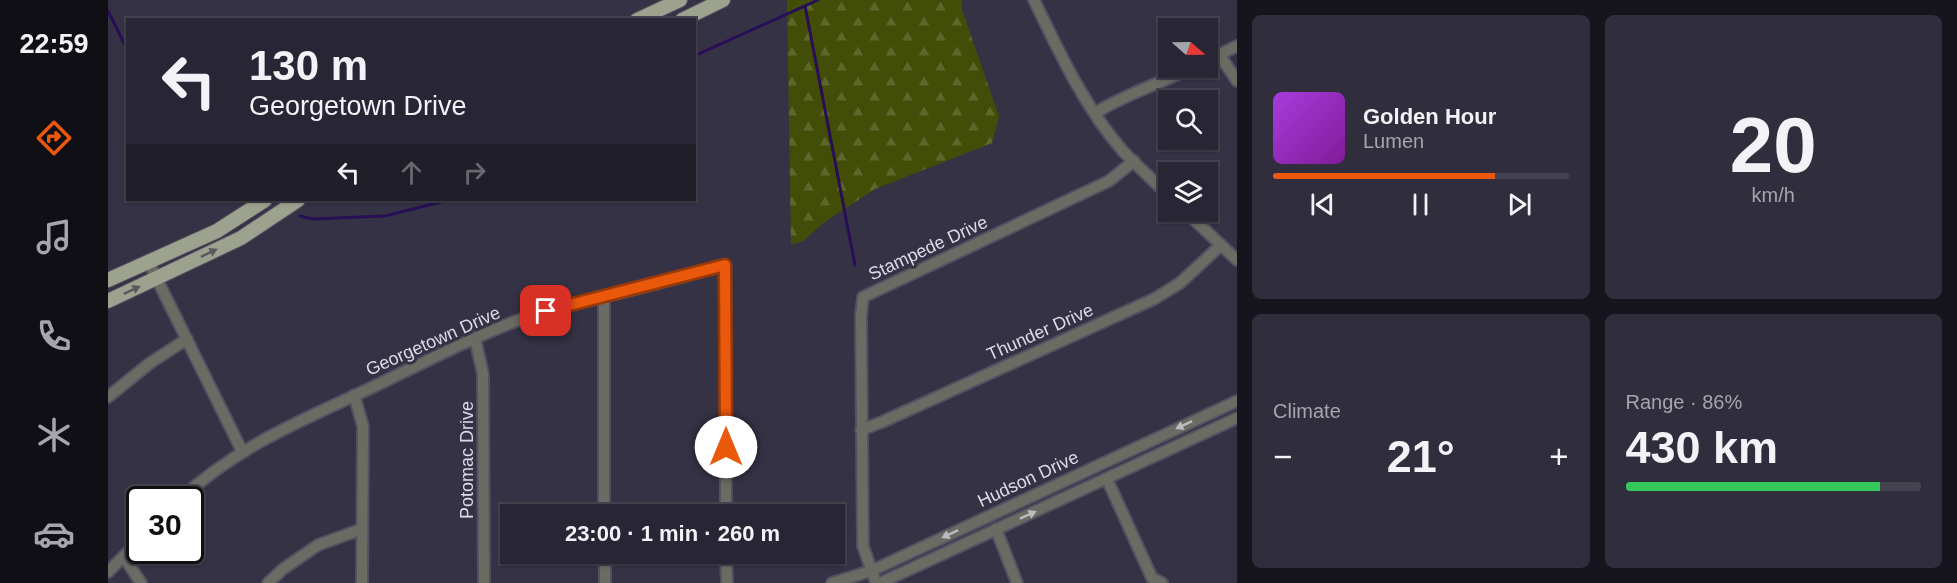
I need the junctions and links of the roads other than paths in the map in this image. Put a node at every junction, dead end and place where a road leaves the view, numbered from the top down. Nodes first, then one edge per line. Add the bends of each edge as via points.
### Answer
1 (680, 0) edge
2 (723, 0) edge
3 (1039, 2) edge
4 (641, 18) edge
5 (686, 18) edge
6 (1237, 46) edge
7 (1219, 54) joint
8 (1171, 78) edge
9 (1237, 81) edge
10 (1095, 113) junction
11 (1134, 161) junction
12 (1158, 185) edge
13 (263, 201) edge
14 (296, 201) edge
15 (1196, 222) edge
16 (1221, 246) junction
17 (148, 261) junction
18 (1237, 261) edge
19 (156, 279) junction
20 (108, 280) edge
21 (604, 297) junction
22 (108, 301) edge
23 (187, 339) junction
24 (475, 339) junction
25 (354, 395) junction
26 (108, 398) edge
27 (1237, 400) edge
28 (1237, 418) edge
29 (861, 430) junction
30 (242, 451) junction
31 (1107, 479) junction
32 (194, 486) edge
33 (604, 504) edge
34 (726, 504) edge
35 (362, 529) junction
36 (996, 529) junction
37 (124, 557) joint
38 (604, 564) edge
39 (726, 564) edge
40 (871, 571) junction
41 (108, 572) edge
42 (141, 583) edge
43 (267, 583) edge
44 (362, 583) edge
45 (484, 583) edge
46 (605, 583) edge
47 (727, 583) edge
48 (832, 583) edge
49 (878, 583) edge
50 (1017, 583) edge
51 (1162, 583) edge

1 - 4 main road
2 - 5 main road
3 - 10 street via 1066,63
6 - 7 street
7 - 9 street
8 - 10 street
10 - 11 street
11 - 12 street
11 - 29 street, Stampede Drive via 1109,182 863,297
13 - 17 main road via 217,231
19 -> 14 main road via 241,237
15 - 16 street
16 - 18 street
16 - 29 street, Thunder Drive via 1180,283 1154,299
17 - 19 street
17 - 20 main road
22 -> 19 main road
19 - 23 street
21 - 24 street, Georgetown Drive via 527,317
21 - 33 street
21 - 34 street, Georgetown Drive via 725,265
23 - 26 street
23 - 30 street
24 - 25 street, Georgetown Drive
24 - 45 street, Potomac Drive via 483,374
25 - 30 street, Georgetown Drive
25 - 35 street via 363,426
27 -> 40 street, Hudson Drive
28 - 31 street, Hudson Drive
29 - 40 street, Stampede Drive via 863,546
30 - 32 street, Georgetown Drive
36 -> 31 street, Hudson Drive
31 - 51 street via 1152,578
35 - 43 street via 318,545
35 - 44 street
36 - 49 street, Hudson Drive
36 - 50 street
37 - 41 street
37 - 42 street
38 - 46 street
39 - 47 street
40 - 48 street, Hudson Drive
40 - 49 street, Stampede Drive

